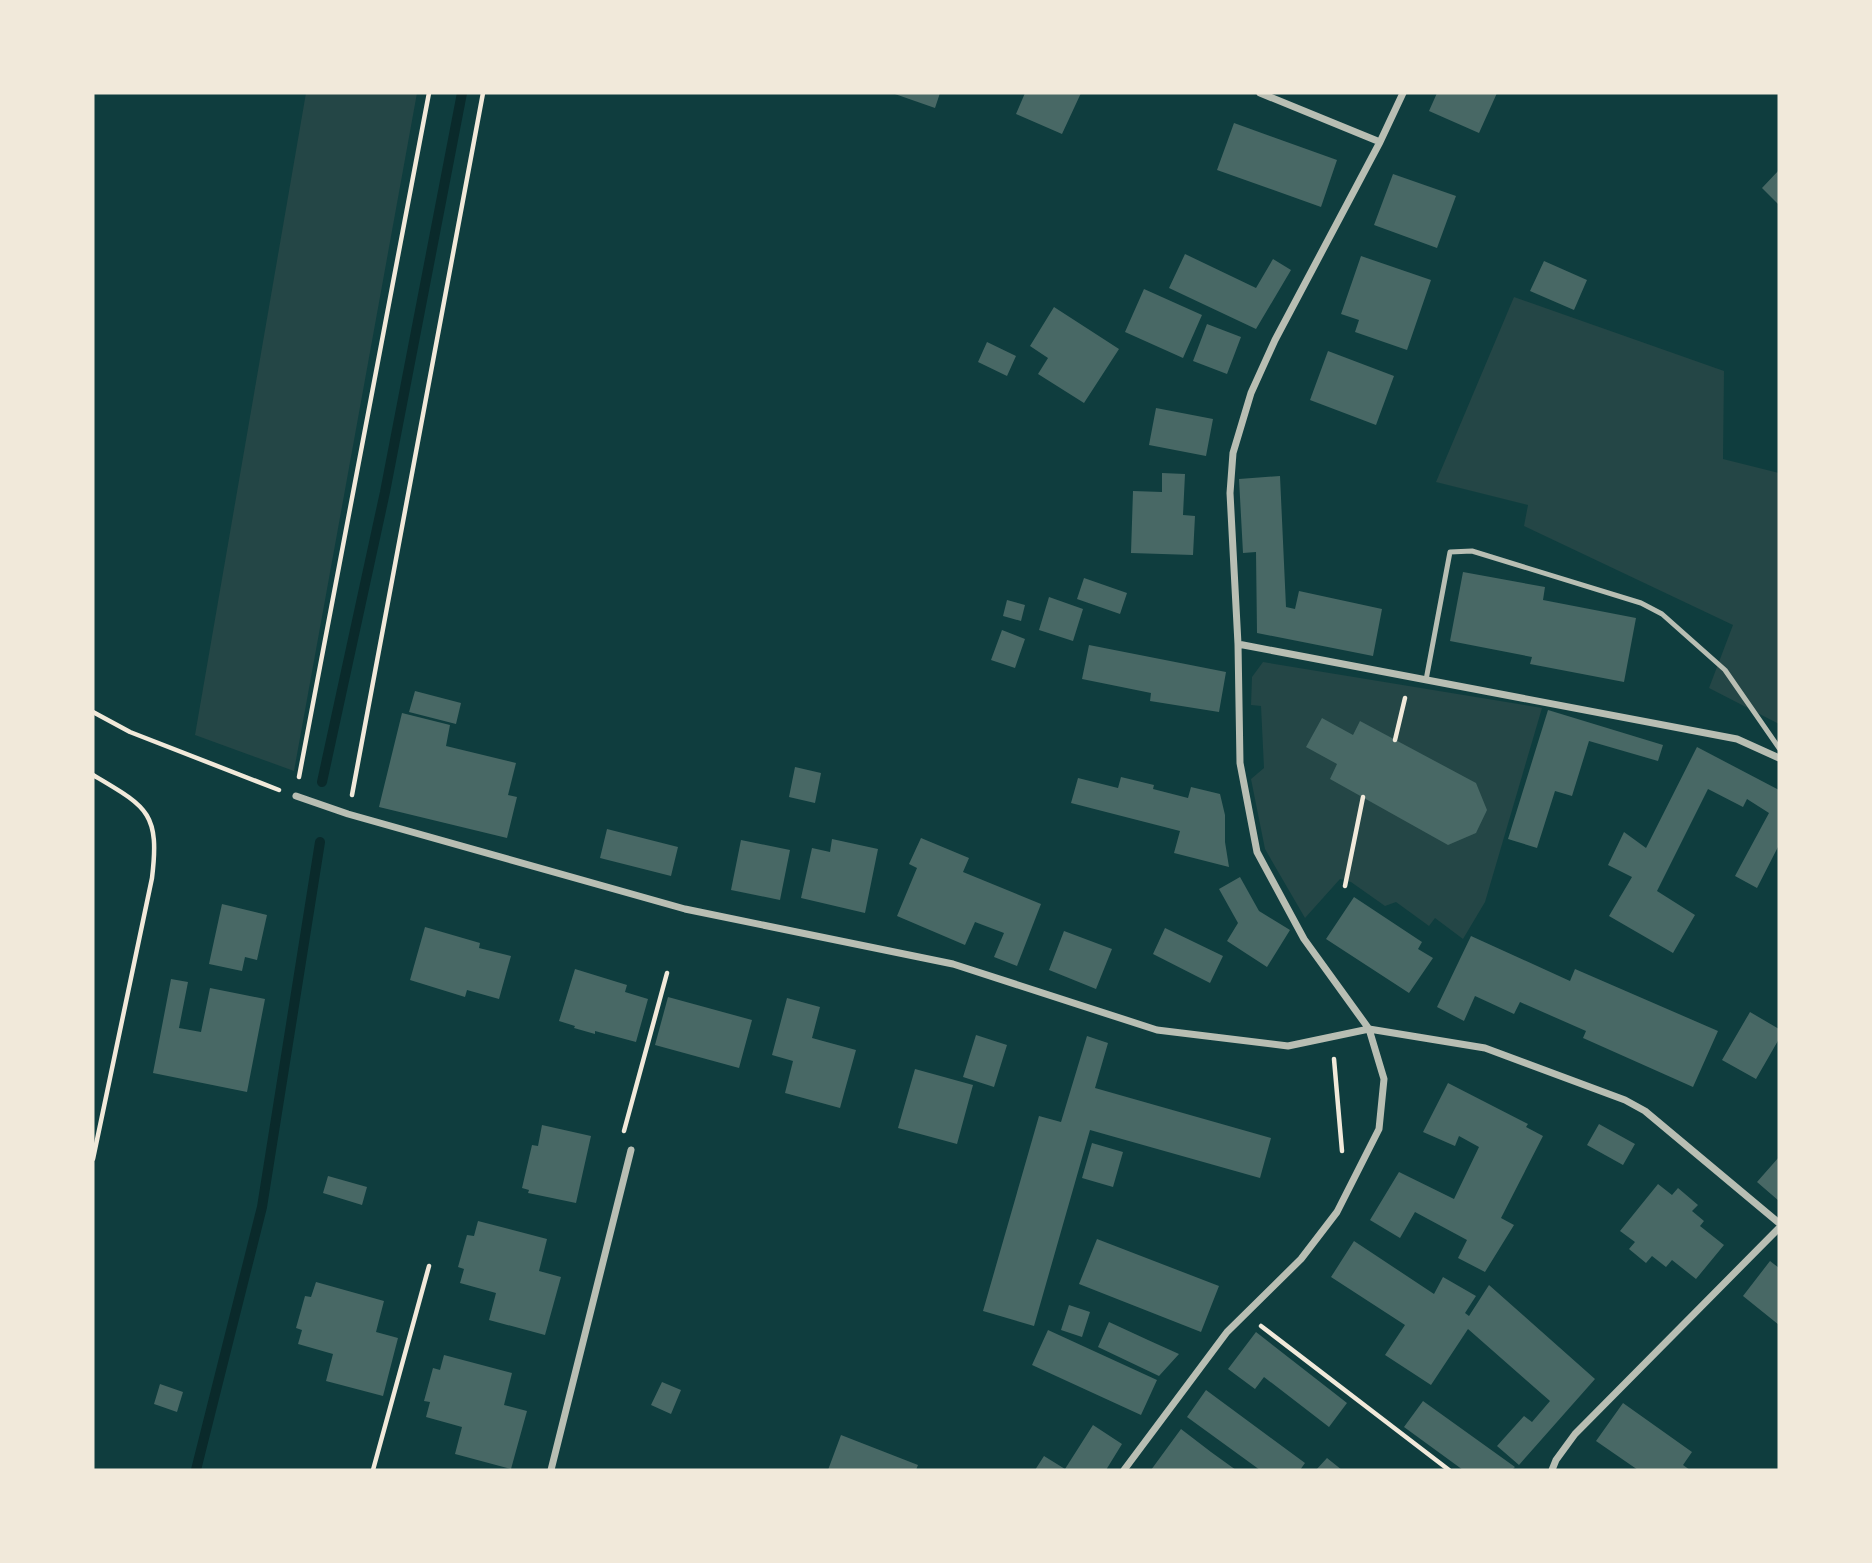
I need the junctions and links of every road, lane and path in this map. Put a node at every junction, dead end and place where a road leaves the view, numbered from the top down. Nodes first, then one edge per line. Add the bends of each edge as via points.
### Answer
1 (429, 93) edge
2 (483, 93) edge
3 (1260, 93) edge
4 (1403, 93) edge
5 (1380, 142) junction
6 (1238, 644) junction
7 (1410, 676) junction
8 (1426, 680) junction
9 (93, 712) edge
10 (1395, 740) dead end
11 (1779, 748) edge
12 (1779, 758) edge
13 (93, 775) edge
14 (296, 796) junction
15 (1363, 797) dead end
16 (348, 814) junction
17 (1345, 886) dead end
18 (667, 973) dead end
19 (1369, 1029) junction
20 (1332, 1037) junction
21 (631, 1150) joint
22 (1342, 1157) dead end
23 (93, 1159) edge
24 (1779, 1226) edge
25 (429, 1266) dead end
26 (1245, 1314) junction
27 (373, 1470) edge
28 (551, 1470) edge
29 (1124, 1470) edge
30 (1450, 1470) edge
31 (1552, 1470) edge

1 - 14 path
2 - 16 path
3 - 5 street
4 - 5 street
5 - 6 street via 1275,340 1251,393 1233,453 1230,493
6 - 7 street
6 - 19 street via 1240,763 1257,852 1304,939
7 - 8 street
7 - 10 path
8 - 11 lane via 1450,552 1472,551 1641,603 1662,614 1725,670
8 - 12 street via 1737,739
9 - 14 path via 130,732
13 - 23 path via 142,806 153,825 156,847
14 - 16 street
15 - 17 path
16 - 20 street via 685,909 953,964 1157,1030 1288,1045
18 - 21 path via 622,1139
19 - 20 street
19 - 24 street via 1485,1048 1625,1100 1645,1111
19 - 26 street via 1384,1079 1379,1129 1337,1212 1301,1259
20 - 22 path
21 - 28 street
24 - 31 street via 1575,1434
25 - 27 path
26 - 29 street
26 - 30 path

